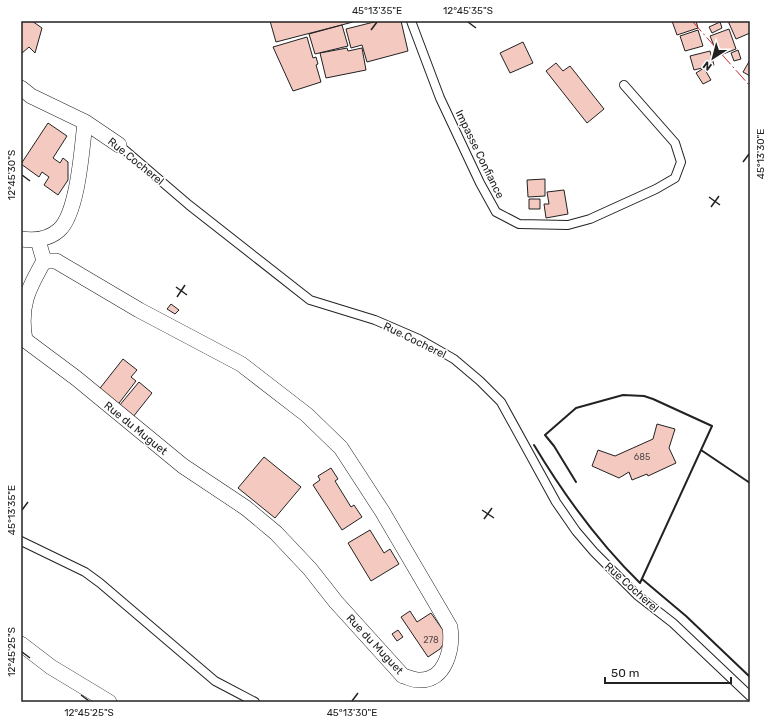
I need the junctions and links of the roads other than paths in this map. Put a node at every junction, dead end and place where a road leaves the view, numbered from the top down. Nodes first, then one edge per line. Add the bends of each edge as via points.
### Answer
1 (411, 21) edge
2 (624, 85) dead end
3 (21, 88) edge
4 (86, 122) junction
5 (119, 145) joint
6 (21, 239) edge
7 (38, 240) junction
8 (44, 261) junction
9 (21, 541) edge
10 (21, 644) edge
11 (750, 696) edge
12 (109, 702) edge
13 (255, 702) edge

1 - 2 lane, Impasse Confiance via 440,98 480,183 496,212 519,224 568,226 590,219 675,178 681,162 675,144
3 - 4 street, Rue Cocherel via 31,96
4 - 5 street, Rue Cocherel
4 - 7 street via 71,210 60,229
5 - 11 lane, Rue Cocherel via 195,210 310,300 375,320 419,339 454,359 480,381 501,402 556,502 585,541 637,595 673,623
6 - 7 street
7 - 8 street
8 - 8 street, Rue du Muguet via 28,290 22,312 25,340 76,378 182,466 246,508 276,533 310,568 336,602 403,676 418,680 430,679 439,672 448,660 452,641 450,627 382,511 341,448 301,410 241,364 139,310 56,261
9 - 13 lane via 85,572 129,606 215,681
10 - 12 street via 51,667

